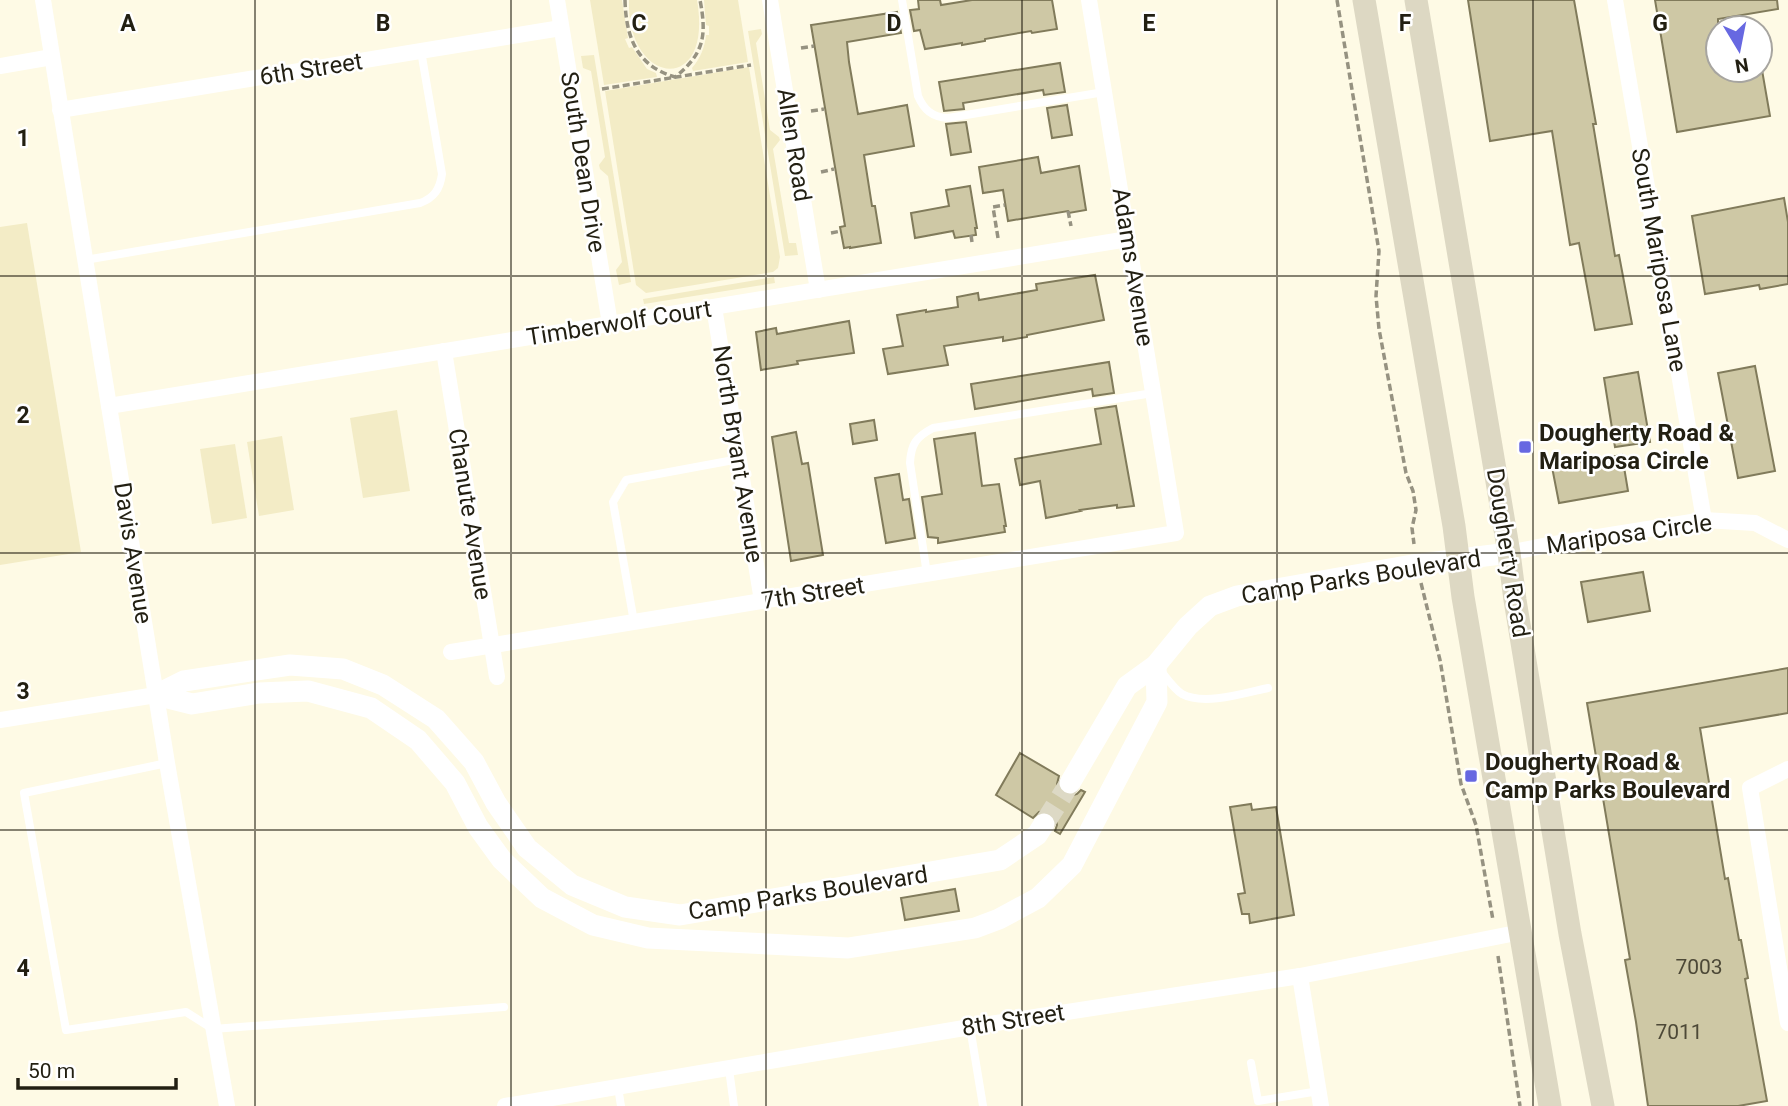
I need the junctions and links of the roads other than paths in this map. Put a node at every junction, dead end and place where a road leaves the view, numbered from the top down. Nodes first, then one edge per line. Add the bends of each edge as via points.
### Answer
1 (43, 0) edge
2 (557, 0) edge
3 (770, 0) edge
4 (902, 0) edge
5 (1089, 0) edge
6 (1364, 0) edge
7 (1416, 0) edge
8 (1615, 0) edge
9 (561, 28) junction
10 (421, 51) junction
11 (52, 57) junction
12 (0, 66) edge
13 (1104, 92) junction
14 (61, 110) junction
15 (1128, 239) junction
16 (85, 260) junction
17 (818, 290) junction
18 (714, 307) junction
19 (610, 324) junction
20 (444, 351) junction
21 (1153, 393) junction
22 (109, 406) junction
23 (739, 459) junction
24 (1704, 520) junction
25 (1176, 533) joint
26 (1788, 540) edge
27 (1509, 553) junction
28 (1458, 559) junction
29 (927, 574) junction
30 (762, 601) junction
31 (634, 622) junction
32 (492, 645) junction
33 (451, 652) dead end
34 (1156, 665) junction
35 (497, 677) dead end
36 (1268, 688) dead end
37 (156, 695) junction
38 (0, 720) edge
39 (167, 763) junction
40 (1788, 769) edge
41 (1070, 783) tunnel mouth
42 (1044, 824) tunnel mouth
43 (1521, 932) junction
44 (1781, 933) edge
45 (1300, 976) junction
46 (504, 1007) dead end
47 (1788, 1023) edge
48 (970, 1027) junction
49 (214, 1029) junction
50 (1251, 1063) dead end
51 (729, 1069) junction
52 (618, 1087) junction
53 (1320, 1099) edge
54 (1551, 1103) edge
55 (227, 1106) edge
56 (505, 1106) edge
57 (621, 1106) edge
58 (734, 1106) edge
59 (983, 1106) edge
60 (1603, 1106) edge

1 - 11 street, Davis Avenue
2 - 9 street, South Dean Drive
3 - 17 street, Allen Road
4 - 13 lane via 918,96 928,112 938,117
5 - 13 street, Adams Avenue
6 - 28 main road, Dougherty Road
7 - 27 main road, Dougherty Road
8 - 24 street, South Mariposa Lane
9 - 10 street, 6th Street
9 - 19 street, South Dean Drive
10 - 14 street, 6th Street
10 - 16 lane via 442,174 436,193 428,200
11 - 12 street
11 - 14 street, Davis Avenue
13 - 15 street, Adams Avenue
14 - 16 street, Davis Avenue
15 - 17 street, Timberwolf Court
15 - 21 street, Adams Avenue
16 - 22 street, Davis Avenue
17 - 18 street, Timberwolf Court
18 - 19 street, Timberwolf Court
18 - 23 street, North Bryant Avenue
19 - 20 street, Timberwolf Court
20 - 22 street, Timberwolf Court
20 - 32 street, Chanute Avenue
21 - 25 street, Adams Avenue
21 - 29 lane via 924,432 910,450 910,463
22 - 37 street, Davis Avenue
23 - 30 street, North Bryant Avenue
23 - 31 lane via 626,480 613,502
24 - 26 street, Mariposa Circle via 1755,523
24 - 27 street, Mariposa Circle
25 - 29 street, 7th Street
27 - 28 street, Camp Parks Boulevard
27 - 60 main road, Dougherty Road via 1570,934
28 - 34 street, Camp Parks Boulevard via 1237,596 1210,606
28 - 43 main road, Dougherty Road
29 - 30 street, 7th Street
30 - 31 street, 7th Street
31 - 32 street, 7th Street
32 - 33 street, 7th Street
32 - 35 street, Chanute Avenue
34 - 36 lane via 1190,697 1211,699
34 - 37 street, Camp Parks Boulevard via 1157,702 1072,865 1038,898 975,928 848,948 648,938 593,925 542,898 502,860 455,783 418,740 371,708 308,691 192,704
34 - 41 street, Camp Parks Boulevard via 1127,686
37 - 38 street
37 - 39 street, Davis Avenue
37 - 42 street, Camp Parks Boulevard via 184,681 290,665 344,669 383,685 436,719 474,762 527,848 572,885 625,906 680,915 1000,860 1037,835
39 - 49 street, Davis Avenue
39 - 49 lane via 24,793 66,1030 186,1012
40 - 44 street via 1750,788
43 - 45 street, 8th Street
43 - 54 main road, Dougherty Road
44 - 47 street
45 - 48 street, 8th Street
45 - 53 street
46 - 49 lane
48 - 51 street, 8th Street
48 - 59 lane
49 - 55 street, Davis Avenue
50 - 53 lane via 1258,1101
51 - 52 street, 8th Street
51 - 58 lane
52 - 56 street, 8th Street
52 - 57 lane

